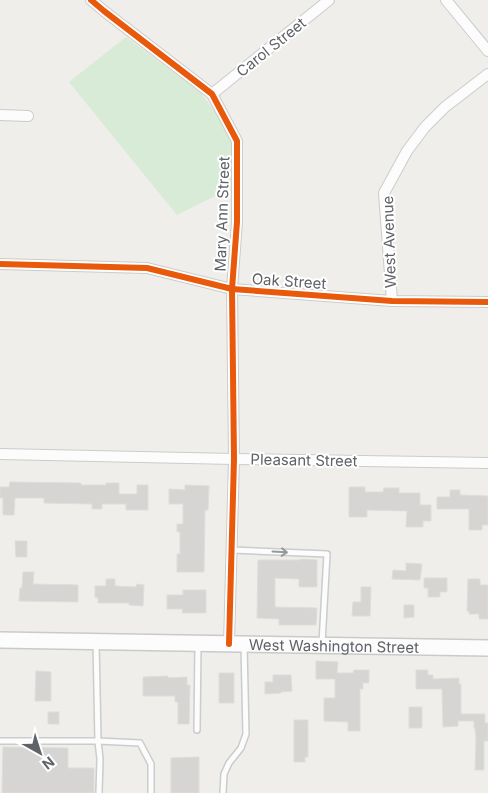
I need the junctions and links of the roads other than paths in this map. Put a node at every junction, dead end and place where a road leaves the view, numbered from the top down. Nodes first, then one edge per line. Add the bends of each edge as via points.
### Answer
1 (91, 0) edge
2 (329, 0) edge
3 (446, 0) edge
4 (488, 51) edge
5 (488, 74) edge
6 (212, 94) junction
7 (0, 115) edge
8 (28, 116) dead end
9 (0, 264) edge
10 (232, 289) junction
11 (392, 301) junction
12 (488, 302) edge
13 (0, 454) edge
14 (234, 459) junction
15 (488, 463) edge
16 (231, 550) junction
17 (0, 640) edge
18 (96, 642) junction
19 (198, 644) junction
20 (228, 644) junction
21 (244, 645) junction
22 (322, 646) junction
23 (488, 648) edge
24 (197, 730) dead end
25 (0, 741) edge
26 (98, 741) junction
27 (99, 793) edge
28 (151, 793) edge
29 (223, 793) edge

1 - 6 street, Mary Ann Street
2 - 6 street, Carol Street
3 - 4 street
5 - 11 street, West Avenue via 425,127 407,151 384,193
6 - 10 street, Mary Ann Street via 236,141 237,222
7 - 8 street
9 - 10 street, Oak Street via 147,268
10 - 11 street, Oak Street
10 - 14 street, Mary Ann Street
11 - 12 street, Oak Street
13 - 14 street, Pleasant Street
14 - 15 street, Pleasant Street
14 - 16 street, Mary Ann Street
16 - 20 street, Mary Ann Street
16 -> 22 lane via 327,554
17 - 18 main road, West Washington Street
18 - 19 main road, West Washington Street
18 - 26 lane
19 - 20 main road, West Washington Street
19 - 24 lane
20 - 21 main road, West Washington Street
21 - 22 main road, West Washington Street
21 - 29 lane via 246,734 224,774
22 - 23 main road, West Washington Street
25 - 26 lane
26 - 27 lane
26 - 28 lane via 140,743 151,764

